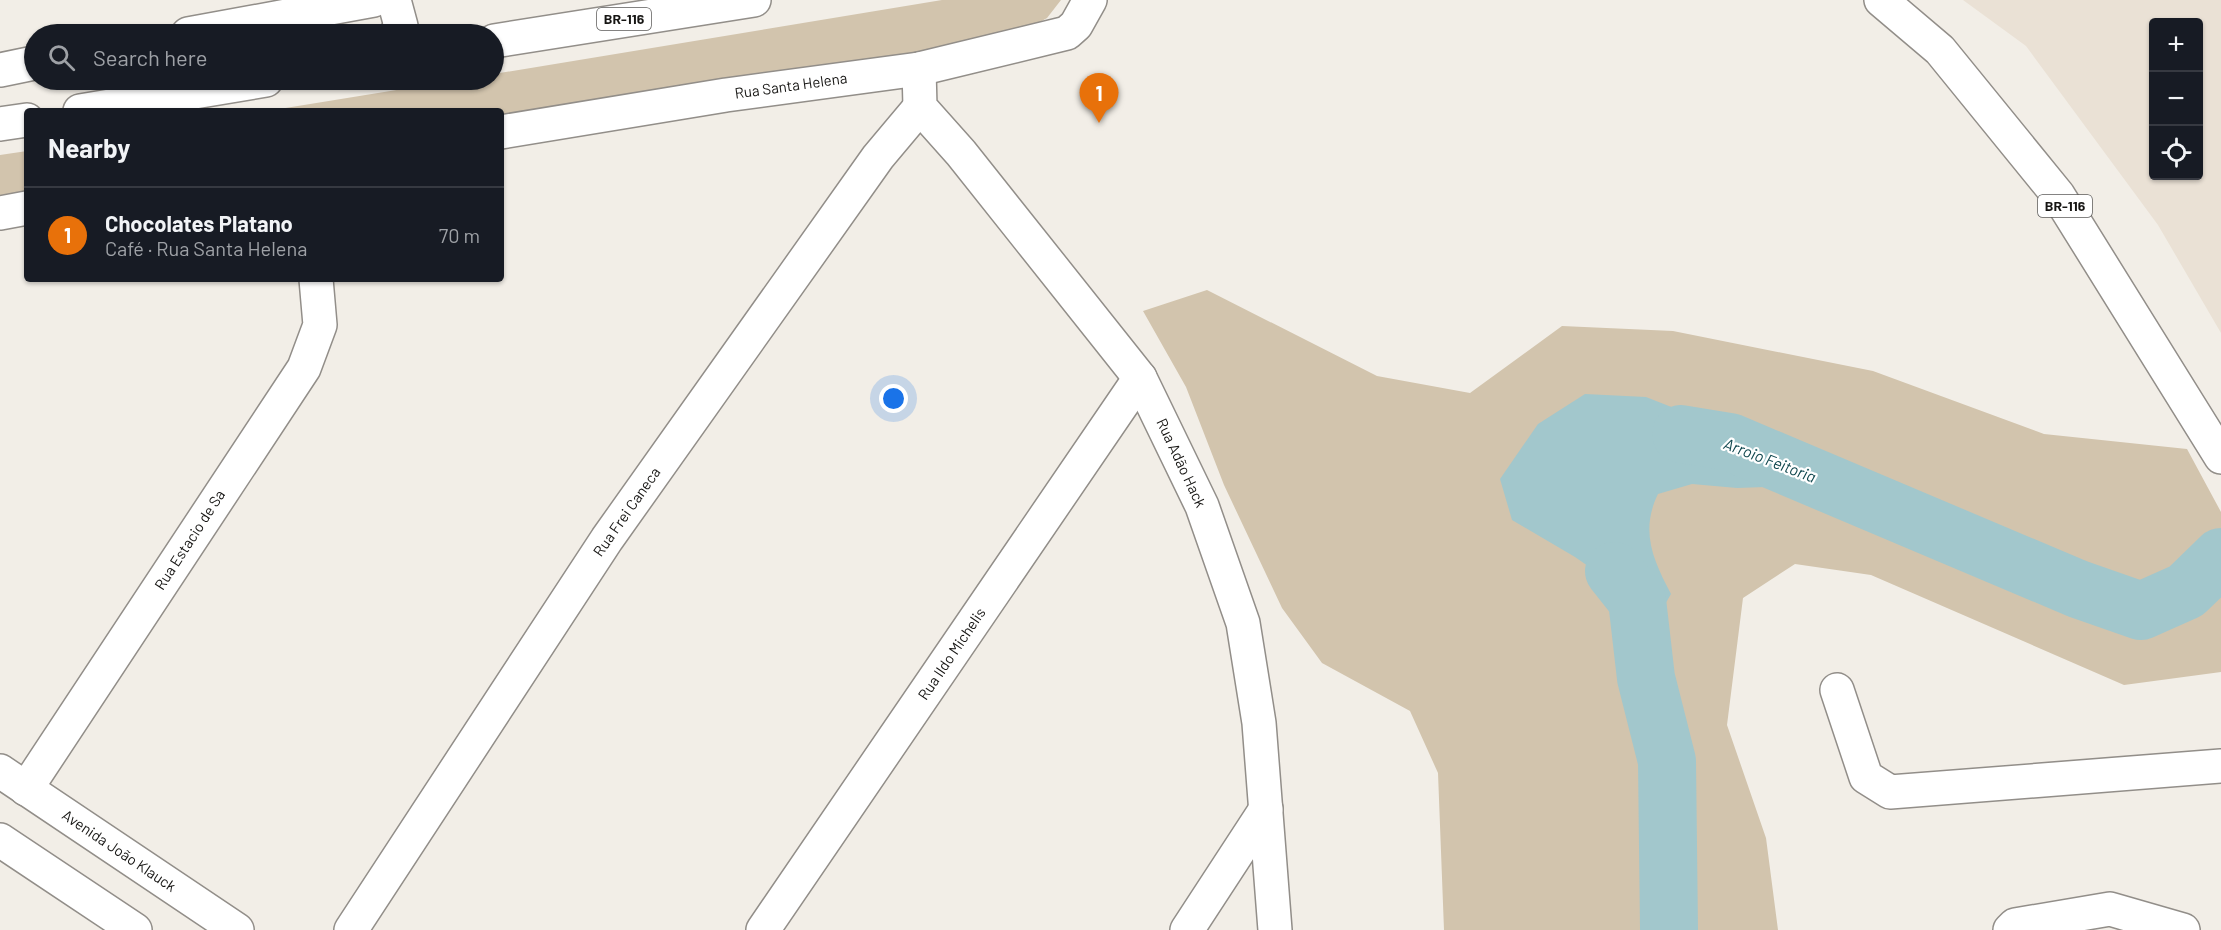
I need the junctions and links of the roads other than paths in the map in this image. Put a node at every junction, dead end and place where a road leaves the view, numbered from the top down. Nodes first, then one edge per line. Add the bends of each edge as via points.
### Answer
1 (374, 0) edge
2 (394, 0) edge
3 (754, 0) edge
4 (1881, 0) edge
5 (1083, 13) edge
6 (243, 24) edge
7 (400, 24) edge
8 (504, 39) edge
9 (24, 65) edge
10 (919, 69) junction
11 (0, 70) edge
12 (95, 90) edge
13 (206, 90) edge
14 (920, 107) junction
15 (81, 108) edge
16 (97, 108) edge
17 (24, 120) edge
18 (0, 124) edge
19 (504, 132) edge
20 (24, 209) edge
21 (0, 213) edge
22 (316, 282) edge
23 (1140, 378) junction
24 (2216, 448) edge
25 (1837, 690) dead end
26 (2221, 766) edge
27 (13, 780) edge
28 (1266, 809) junction
29 (0, 840) edge
30 (135, 930) edge
31 (237, 930) edge
32 (351, 930) edge
33 (763, 930) edge
34 (1187, 930) edge
35 (1275, 930) edge
36 (2010, 930) edge
37 (2183, 930) edge

1 - 6 street
2 - 7 street
3 - 8 street, BR-116
4 - 24 street, BR-116 via 1940,50 2058,195
5 - 10 street, Rua Santa Helena via 1067,33
9 - 11 street
10 - 14 street
10 - 19 street, Rua Santa Helena via 726,95
12 - 15 street
13 - 16 street
14 - 23 street, Rua Adão Hack
14 - 32 street, Rua Frei Caneca via 878,157 607,539
17 - 18 street
20 - 21 street
22 - 27 street, Rua Estacio de Sa via 320,325 304,368
23 - 28 street, Rua Adão Hack via 1202,506 1243,623 1259,723
23 - 33 street, Rua Ildo Michelis
25 - 26 street via 1866,777 1890,792
27 - 31 street, Avenida João Klauck
28 - 34 street
28 - 35 street, Rua Adão Hack
29 - 30 street
36 - 37 street via 2015,925 2110,909

